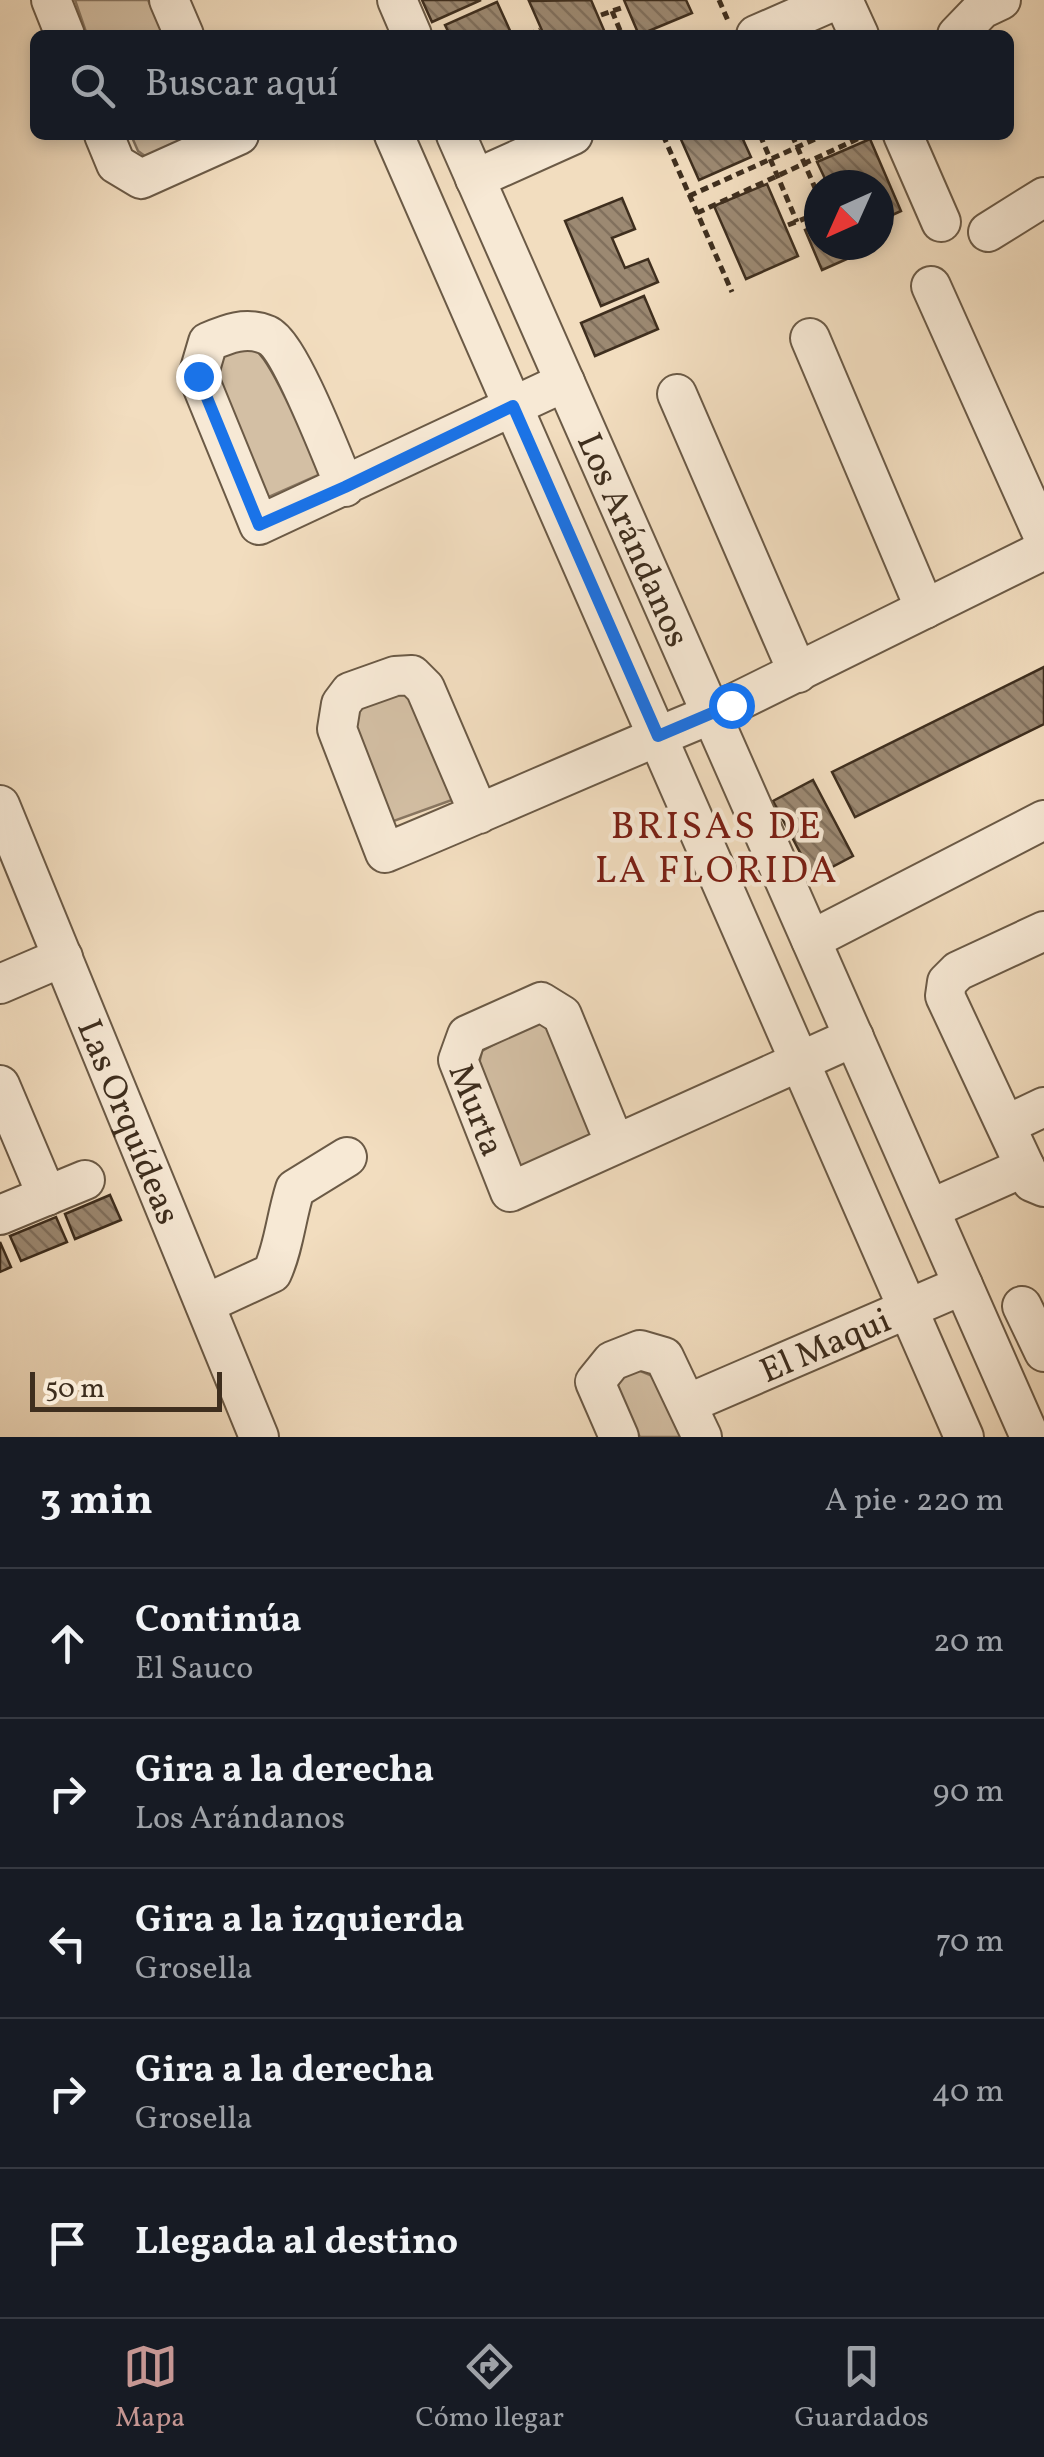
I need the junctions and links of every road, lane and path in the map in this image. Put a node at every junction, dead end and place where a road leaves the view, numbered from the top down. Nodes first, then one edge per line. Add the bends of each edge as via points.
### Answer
1 (51, 0) edge
2 (169, 0) edge
3 (719, 0) edge
4 (836, 0) edge
5 (844, 0) edge
6 (624, 6) dead end
7 (612, 11) junction
8 (601, 16) dead end
9 (62, 30) edge
10 (182, 30) edge
11 (620, 30) edge
12 (732, 30) edge
13 (767, 30) edge
14 (857, 30) edge
15 (106, 140) edge
16 (225, 140) edge
17 (396, 140) edge
18 (458, 140) edge
19 (562, 140) edge
20 (665, 140) edge
21 (762, 140) edge
22 (794, 140) edge
23 (813, 140) edge
24 (855, 140) edge
25 (904, 140) edge
26 (797, 147) junction
27 (770, 159) junction
28 (804, 164) junction
29 (807, 170) edge
30 (778, 176) junction
31 (475, 178) junction
32 (689, 196) junction
33 (1044, 197) edge
34 (696, 213) junction
35 (804, 219) edge
36 (797, 222) junction
37 (941, 222) dead end
38 (788, 226) dead end
39 (988, 232) dead end
40 (931, 286) dead end
41 (732, 292) dead end
42 (810, 338) dead end
43 (565, 382) junction
44 (677, 394) dead end
45 (513, 406) junction
46 (345, 487) junction
47 (1044, 538) edge
48 (1044, 550) edge
49 (925, 609) junction
50 (798, 672) junction
51 (712, 714) junction
52 (658, 736) junction
53 (0, 804) edge
54 (480, 814) junction
55 (1044, 820) edge
56 (1044, 930) edge
57 (811, 940) junction
58 (62, 958) junction
59 (0, 984) edge
60 (854, 1037) junction
61 (801, 1064) junction
62 (0, 1086) edge
63 (1044, 1107) edge
64 (1006, 1125) junction
65 (616, 1144) junction
66 (347, 1157) dead end
67 (1035, 1177) edge
68 (85, 1180) dead end
69 (47, 1196) junction
70 (930, 1209) junction
71 (0, 1215) edge
72 (964, 1285) junction
73 (205, 1304) junction
74 (1022, 1306) dead end
75 (908, 1310) junction
76 (1044, 1352) edge
77 (695, 1420) edge
78 (259, 1437) edge
79 (619, 1437) edge
80 (964, 1437) edge
81 (1030, 1437) edge

1 - 9 street
2 - 10 street
3 - 12 path
4 - 13 street
5 - 14 street
6 - 7 path
7 - 8 path
7 - 11 path
15 - 16 street via 116,164 142,179
17 - 45 street, Los Arándanos
18 - 31 street, Los Arándanos
19 - 31 street
20 - 32 path
21 - 27 path
22 - 26 path
23 - 26 path
24 - 28 path
25 - 37 street
26 - 27 path
26 - 28 path
27 - 30 path
27 - 32 path
28 - 29 path
28 - 30 path
30 - 34 path
30 - 36 path
31 - 43 street, Los Arándanos
32 - 34 path
33 - 39 street
34 - 41 path
35 - 36 path
36 - 38 path
40 - 47 street
42 - 49 street
43 - 45 street
43 - 51 street, Los Arándanos
44 - 50 street
45 - 46 street
45 - 52 street, Los Arándanos
46 - 46 street via 259,525 198,376 208,342 234,330 270,336 287,356
48 - 49 street
49 - 50 street
50 - 51 street
51 - 52 street
51 - 57 street, Los Arándanos
52 - 54 street
52 - 61 street, Los Arándanos
53 - 58 street, Las Orquídeas
54 - 54 street via 385,854 337,730 350,692 412,675 425,688
55 - 57 street
56 - 64 street via 947,982 945,996
57 - 60 street, Los Arándanos
58 - 59 street
58 - 73 street, Las Orquídeas
60 - 61 street, Murta
60 - 70 street, Los Arándanos
61 - 65 street, Murta
61 - 75 street, Los Arándanos
62 - 69 street
63 - 64 street
64 - 67 street
65 - 65 street, Murta via 510,1192 458,1060 467,1035 541,1002 562,1015
66 - 73 street via 295,1189 272,1273
67 - 70 street
68 - 69 street
69 - 71 street
70 - 72 street, Los Arándanos
72 - 75 street, El Maqui
72 - 81 street, Los Arándanos
73 - 78 street, Las Orquídeas
74 - 76 street
75 - 77 street, El Maqui
75 - 80 street, Los Arándanos
77 - 79 street, El Maqui via 664,1358 640,1350 612,1361 595,1382

